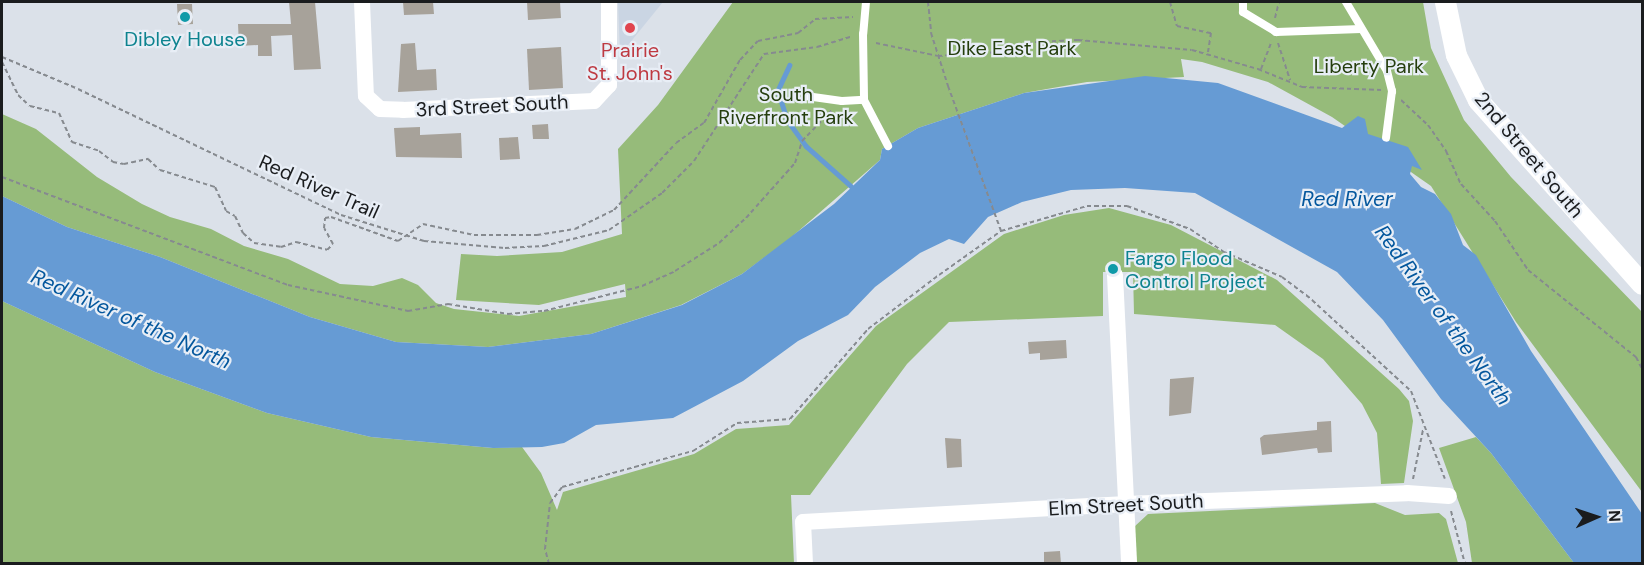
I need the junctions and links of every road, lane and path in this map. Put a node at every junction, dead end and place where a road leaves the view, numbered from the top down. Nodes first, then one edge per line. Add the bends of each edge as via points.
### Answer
1 (362, 2) edge
2 (609, 2) edge
3 (866, 2) edge
4 (928, 2) edge
5 (1170, 2) edge
6 (1243, 2) edge
7 (1346, 2) edge
8 (1445, 2) edge
9 (864, 17) junction
10 (1361, 29) junction
11 (1276, 32) junction
12 (863, 34) junction
13 (1208, 54) junction
14 (938, 56) junction
15 (2, 57) edge
16 (2, 63) edge
17 (1291, 81) junction
18 (1392, 91) junction
19 (806, 96) dead end
20 (864, 100) junction
21 (837, 101) junction
22 (1386, 138) dead end
23 (888, 146) dead end
24 (2, 177) edge
25 (1001, 231) junction
26 (405, 236) junction
27 (1599, 236) junction
28 (1642, 268) edge
29 (1115, 275) dead end
30 (1642, 284) edge
31 (1642, 369) edge
32 (1424, 430) junction
33 (1407, 493) junction
34 (1449, 496) junction
35 (1126, 504) junction
36 (549, 564) edge
37 (805, 564) edge
38 (1129, 564) edge
39 (1466, 564) edge

1 - 2 street, 3rd Street South via 366,96 380,109 403,110 594,101 609,85
3 - 9 lane
4 - 14 path
5 - 13 path via 1177,26 1211,33
6 - 11 lane via 1243,12
7 - 10 lane
8 - 27 street, 2nd Street South via 1456,55 1478,100
9 - 12 lane
9 - 26 path via 815,18 798,33 758,41 740,60 704,123 676,143 633,194 599,218 575,229 537,235 474,235 423,224
10 - 11 lane
10 - 18 lane via 1387,71
11 - 17 path
12 - 14 path via 881,47
12 - 20 lane
12 - 26 path, Red River Trail via 817,47 764,54 694,161 662,193 609,230 544,246 505,248 467,247
13 - 14 path via 1078,40
13 - 17 path
14 - 25 path
15 - 26 path, Red River Trail via 78,89 341,215
16 - 26 path via 18,95 30,106 59,113 72,142 99,151 113,162 148,159 160,170 214,187 226,211 235,216 243,233 254,243 281,247 308,243 327,250 333,244 324,228 325,218 398,241
17 - 18 path via 1302,87
18 - 22 lane
18 - 31 path via 1428,125 1446,151 1461,184 1495,221 1528,270 1636,357
19 - 21 lane
20 - 21 lane
20 - 23 lane
21 - 24 path via 826,120 802,141 795,163 719,243 642,286 526,313 448,304 408,311 288,285
25 - 32 path via 1052,215 1107,205 1127,206 1190,229 1224,252 1282,277 1312,300 1411,391
25 - 36 path via 868,329 790,419 737,423 693,451 562,487 550,503 545,549
27 - 28 street, 2nd Street South
27 - 30 street, 2nd Street South
29 - 35 street
32 - 33 path via 1419,464
32 - 34 path via 1441,463
33 - 34 street, Elm Street South
33 - 35 street, Elm Street South
34 - 39 path
35 - 37 street, Elm Street South via 803,522
35 - 38 street

